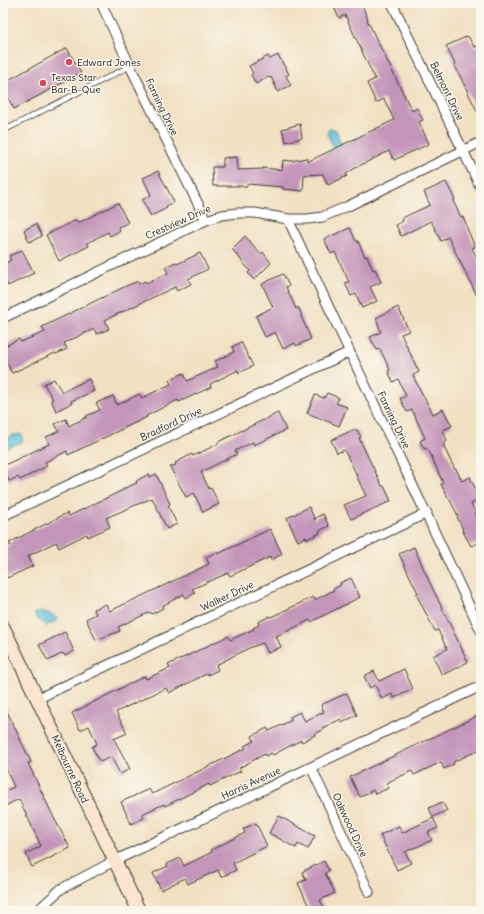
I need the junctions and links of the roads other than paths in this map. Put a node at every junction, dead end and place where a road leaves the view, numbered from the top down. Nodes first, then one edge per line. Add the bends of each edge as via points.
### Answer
1 (101, 3) edge
2 (392, 3) edge
3 (130, 66) junction
4 (3, 131) edge
5 (481, 142) edge
6 (463, 151) junction
7 (481, 188) edge
8 (288, 219) junction
9 (206, 220) junction
10 (3, 318) edge
11 (349, 352) junction
12 (427, 514) junction
13 (3, 516) edge
14 (3, 626) edge
15 (481, 631) edge
16 (481, 686) edge
17 (37, 699) junction
18 (311, 767) junction
19 (114, 861) junction
20 (369, 892) dead end
21 (37, 911) edge
22 (139, 911) edge

1 - 3 street, Fanning Drive
2 - 6 street, Belmont Drive
3 - 4 lane
3 - 9 street, Fanning Drive
5 - 6 street, Crestview Drive
6 - 7 street, Belmont Drive
6 - 8 street, Crestview Drive via 333,213 308,219
8 - 9 street, Crestview Drive via 255,213 238,213
8 - 11 street, Fanning Drive
9 - 10 street, Crestview Drive
11 - 12 street, Fanning Drive
11 - 13 street, Bradford Drive
12 - 15 street, Fanning Drive
12 - 17 street, Walker Drive
14 - 17 street, Melbourne Road
16 - 18 street, Harris Avenue
17 - 19 street, Melbourne Road
18 - 19 street, Harris Avenue
18 - 20 street, Oakwood Drive
19 - 21 street, Harris Avenue via 61,889
19 - 22 street, Melbourne Road

